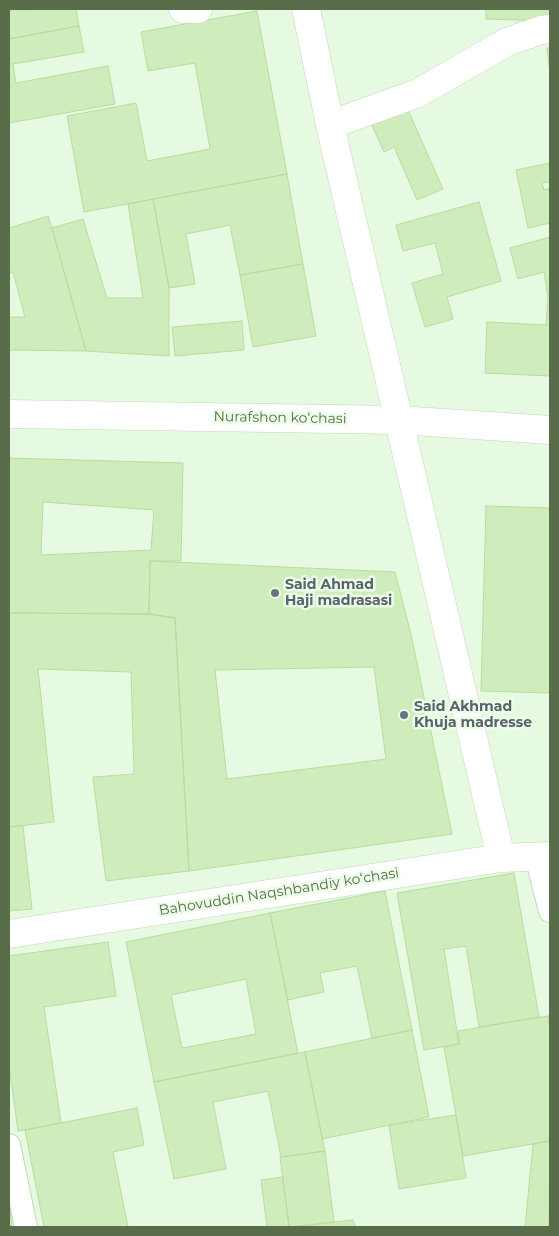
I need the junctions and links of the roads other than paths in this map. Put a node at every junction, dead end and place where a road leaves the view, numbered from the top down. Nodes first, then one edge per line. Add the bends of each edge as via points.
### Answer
1 (183, 9) edge
2 (198, 9) edge
3 (306, 9) edge
4 (550, 29) edge
5 (330, 125) junction
6 (9, 414) edge
7 (399, 420) junction
8 (550, 430) edge
9 (543, 856) edge
10 (501, 858) junction
11 (550, 911) edge
12 (9, 934) edge
13 (9, 1145) edge
14 (26, 1227) edge

1 - 2 street
3 - 5 street
4 - 5 street via 507,42 418,93
5 - 7 street
6 - 7 street, Nurafshon koʻchasi
7 - 8 street, Nurafshon koʻchasi
7 - 10 street
9 - 10 street, Bahovuddin Naqshbandiy koʻchasi
9 - 11 lane
10 - 12 street, Bahovuddin Naqshbandiy koʻchasi
13 - 14 lane

